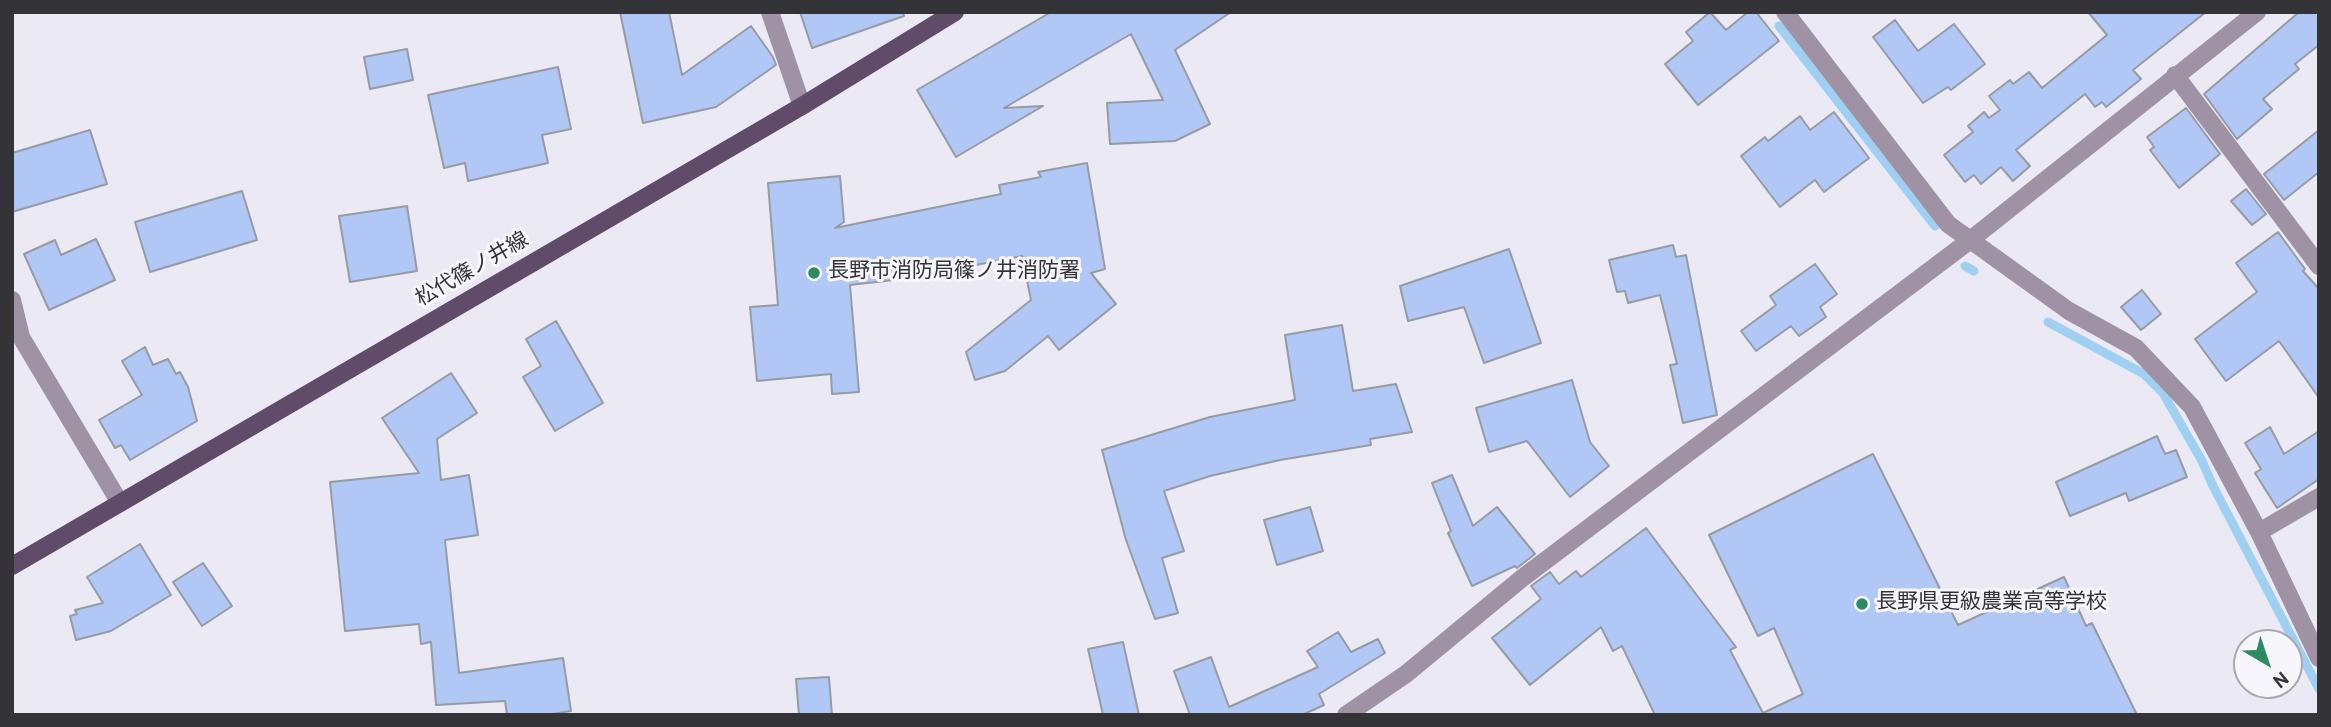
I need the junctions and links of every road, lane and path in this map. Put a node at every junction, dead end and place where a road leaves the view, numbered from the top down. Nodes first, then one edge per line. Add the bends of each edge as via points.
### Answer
1 (770, 12) edge
2 (955, 12) edge
3 (1785, 12) edge
4 (2257, 12) edge
5 (2175, 75) junction
6 (802, 106) junction
7 (1969, 240) junction
8 (2319, 266) edge
9 (12, 300) edge
10 (2319, 498) edge
11 (120, 503) junction
12 (2259, 532) junction
13 (12, 566) edge
14 (2319, 657) edge
15 (1346, 715) edge

1 - 6 street
2 - 6 main road, 松代篠ノ井線
3 - 7 street via 1948,224
4 - 5 street
5 - 7 street
5 - 8 street
6 - 11 main road, 松代篠ノ井線
7 - 12 street via 2068,311 2136,348 2192,407
7 - 15 street via 1521,579 1406,674
9 - 11 street via 21,337
10 - 12 street
11 - 13 main road, 松代篠ノ井線
12 - 14 street

